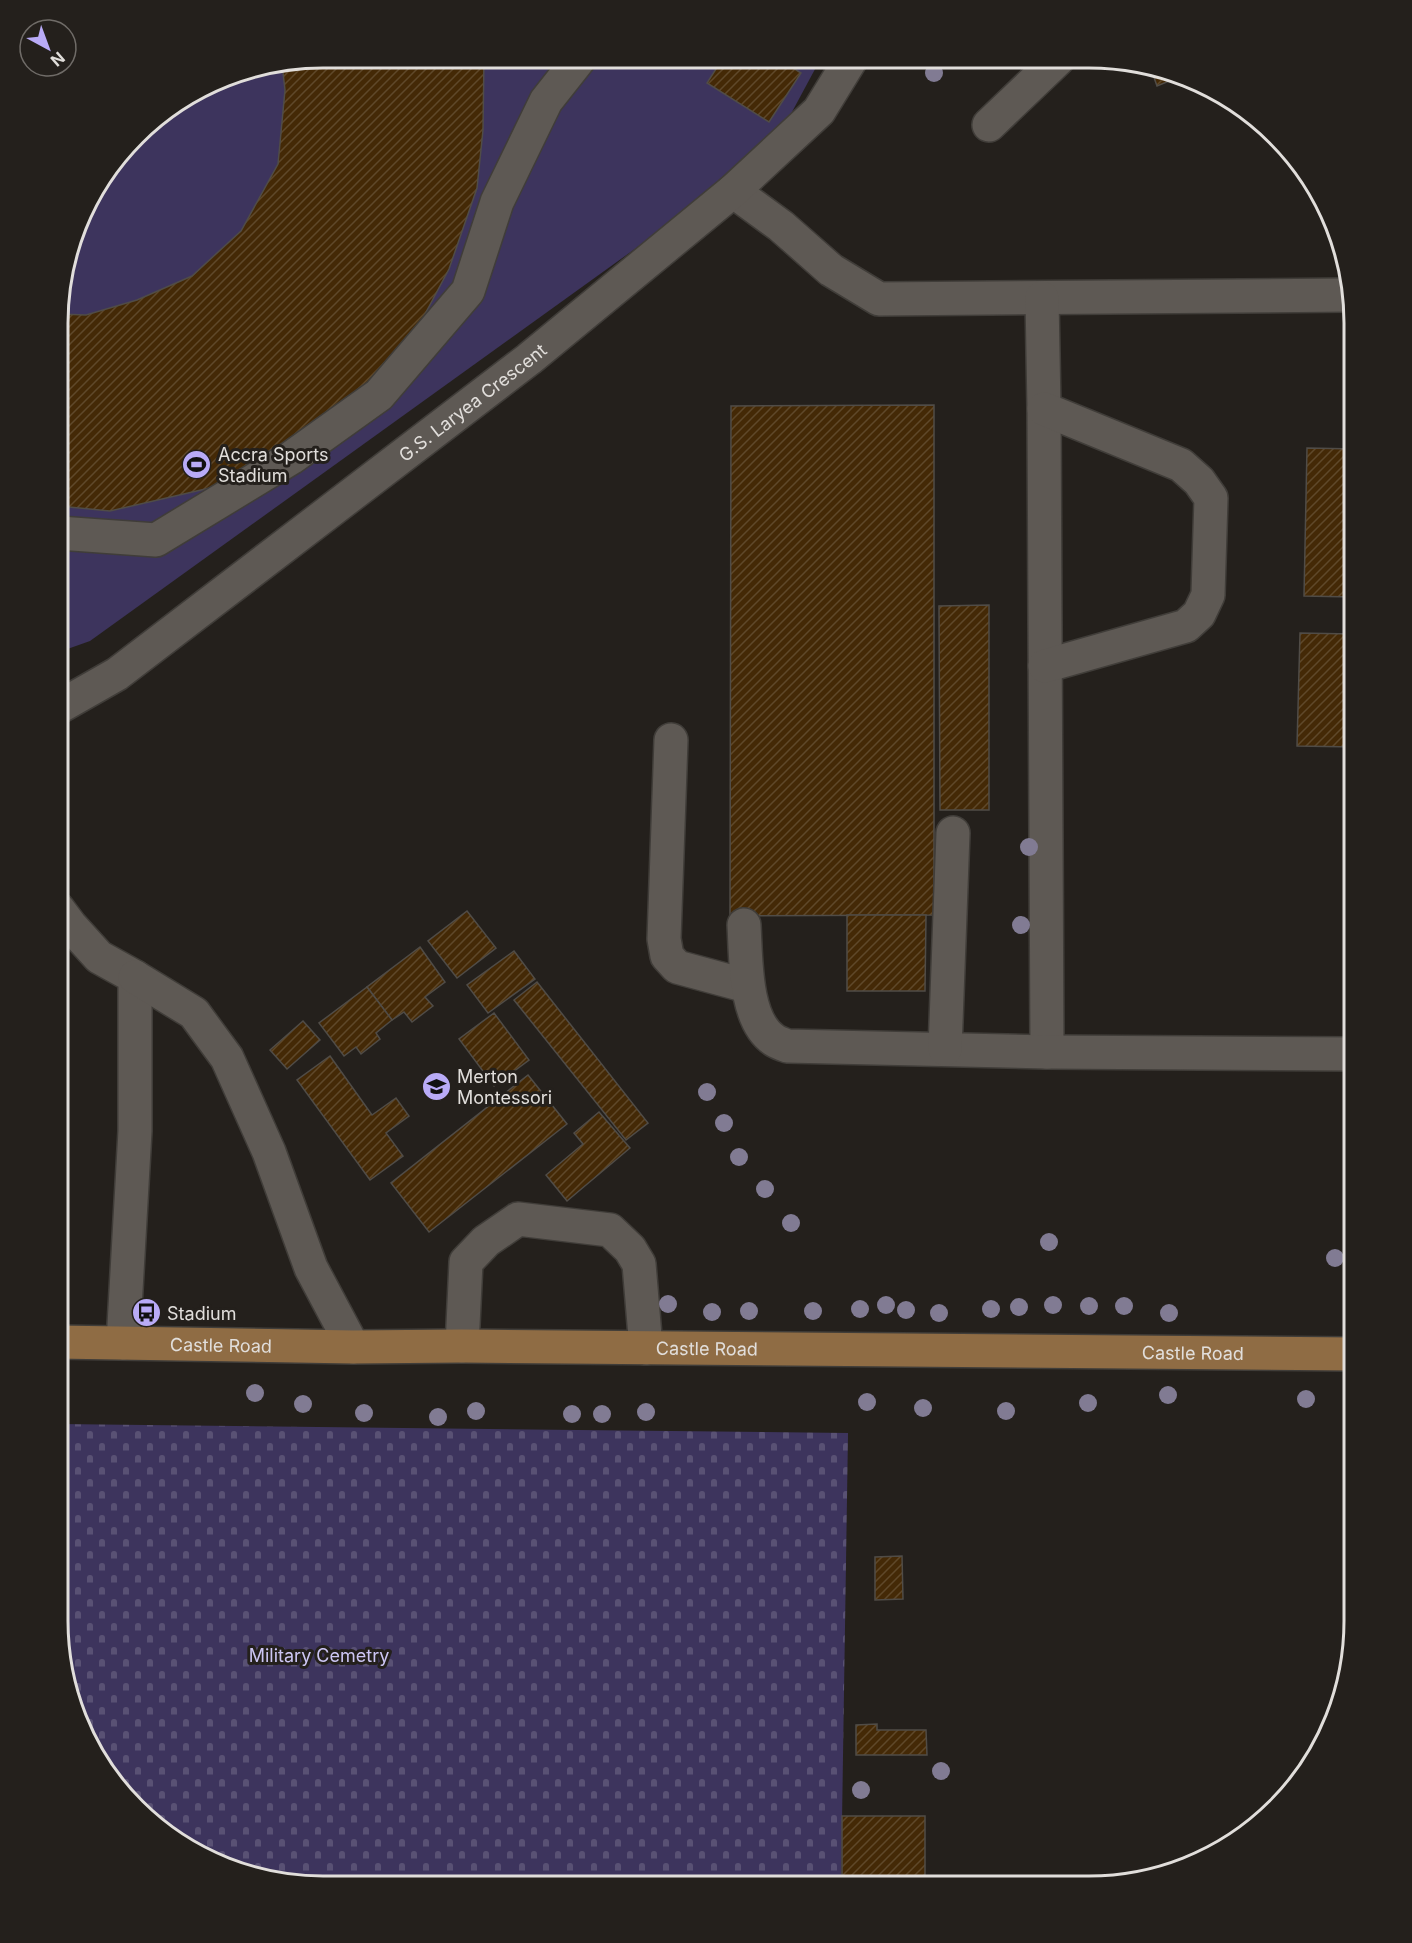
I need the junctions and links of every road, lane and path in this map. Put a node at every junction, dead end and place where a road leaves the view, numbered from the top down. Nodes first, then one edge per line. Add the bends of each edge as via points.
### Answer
1 (572, 68) edge
2 (844, 68) edge
3 (1049, 68) edge
4 (989, 125) dead end
5 (733, 191) junction
6 (1343, 295) edge
7 (1042, 298) junction
8 (1044, 409) junction
9 (68, 534) edge
10 (1045, 666) junction
11 (68, 702) edge
12 (671, 740) dead end
13 (953, 833) dead end
14 (744, 925) dead end
15 (68, 927) edge
16 (135, 977) junction
17 (747, 986) junction
18 (945, 1049) junction
19 (1047, 1052) junction
20 (1344, 1054) edge
21 (68, 1342) edge
22 (123, 1343) junction
23 (462, 1346) junction
24 (352, 1347) junction
25 (646, 1348) junction
26 (1344, 1354) edge

1 - 9 lane via 546,101 497,202 468,291 379,395 291,458 156,540
2 - 5 lane, G.S. Laryea Crescent via 819,111
3 - 4 lane
5 - 7 lane via 831,270 879,298
5 - 11 lane, G.S. Laryea Crescent via 529,359 117,674
6 - 7 lane
7 - 8 lane
8 - 10 lane
8 - 10 lane via 1181,465 1211,498 1208,595 1199,614 1186,626
10 - 19 lane
12 - 17 lane via 664,939 667,956 677,967
13 - 18 lane
14 - 17 lane
15 - 16 lane via 99,957
16 - 22 lane via 135,1131
16 - 24 lane via 194,1013 227,1058 269,1152 311,1268
17 - 18 lane via 759,1023 773,1040 787,1046
18 - 19 lane
19 - 20 lane
21 - 22 main road, Castle Road
22 - 24 main road, Castle Road
23 - 24 main road, Castle Road
23 - 25 main road, Castle Road
23 - 25 lane via 466,1262 486,1241 518,1219 610,1230 630,1249 639,1264
25 - 26 main road, Castle Road

